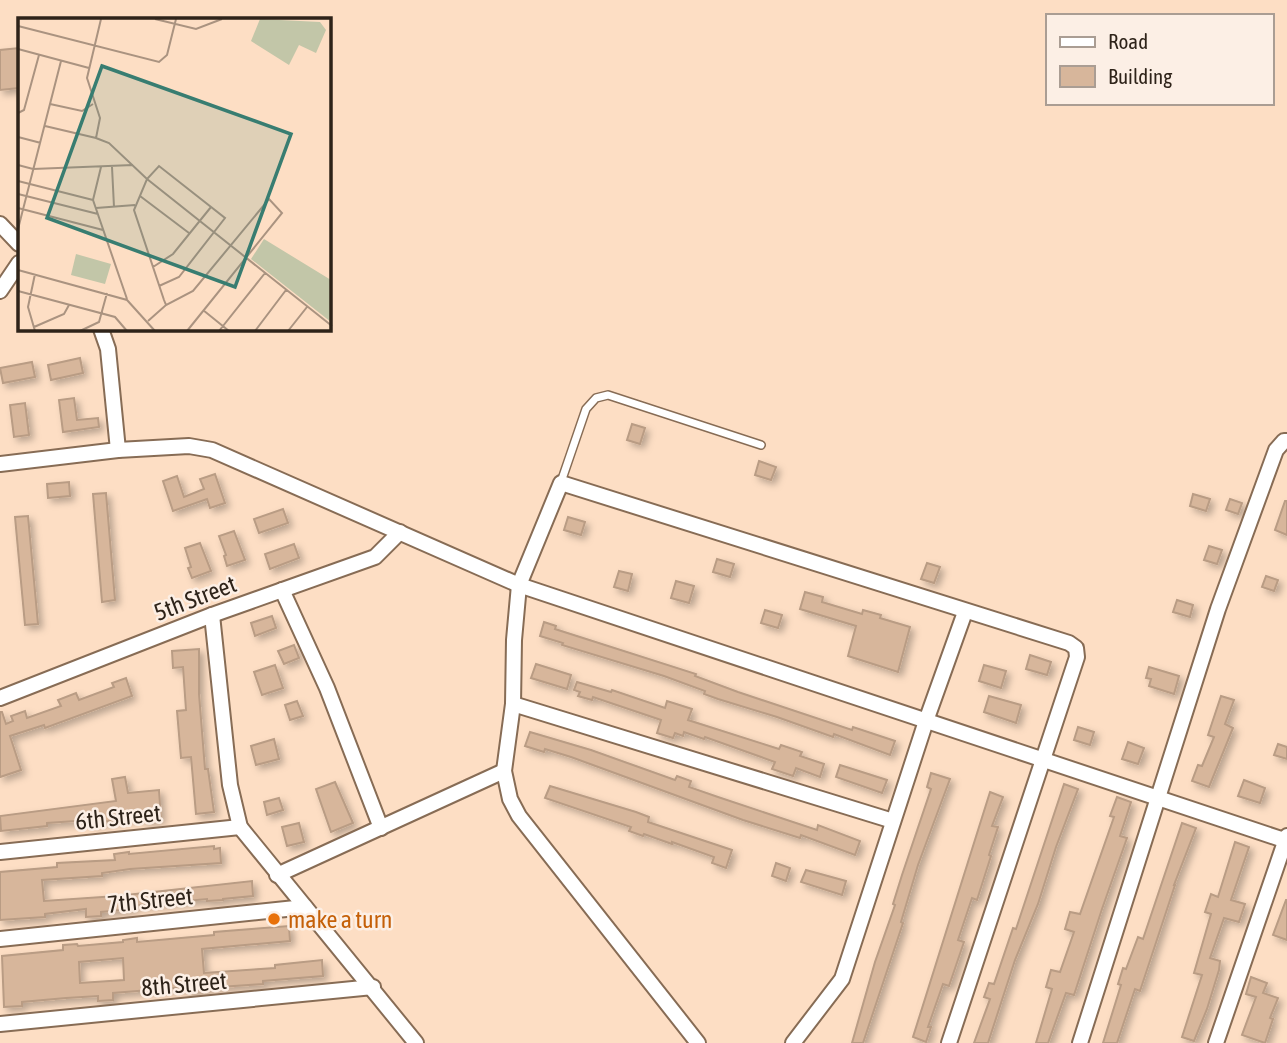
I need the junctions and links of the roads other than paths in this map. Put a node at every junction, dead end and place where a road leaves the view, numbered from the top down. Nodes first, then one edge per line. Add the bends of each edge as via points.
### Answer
1 (0, 224) edge
2 (18, 243) edge
3 (18, 264) edge
4 (0, 291) edge
5 (103, 331) edge
6 (1287, 441) edge
7 (761, 444) dead end
8 (118, 450) junction
9 (0, 464) edge
10 (561, 483) junction
11 (400, 532) junction
12 (519, 585) junction
13 (282, 590) junction
14 (965, 612) junction
15 (212, 615) junction
16 (0, 698) edge
17 (513, 704) junction
18 (926, 722) junction
19 (1041, 761) junction
20 (504, 772) junction
21 (1159, 797) junction
22 (894, 821) junction
23 (240, 827) junction
24 (381, 828) junction
25 (1286, 839) edge
26 (0, 852) edge
27 (277, 875) junction
28 (305, 907) junction
29 (0, 939) edge
30 (373, 987) junction
31 (0, 1024) edge
32 (416, 1043) edge
33 (698, 1043) edge
34 (793, 1043) edge
35 (949, 1043) edge
36 (1080, 1043) edge
37 (1216, 1043) edge

1 - 2 street
3 - 4 street
5 - 8 street
6 - 21 street via 1276,450 1218,609
7 - 10 lane via 608,395 596,398 586,409
8 - 9 street
8 - 11 street via 190,446 212,450
10 - 12 street
10 - 14 street
11 - 12 street
11 - 13 street, 5th Street via 375,557
12 - 17 street
12 - 18 street
13 - 15 street, 5th Street
13 - 24 street via 327,688
14 - 18 street
14 - 19 street via 1076,648 1077,657
15 - 16 street, 5th Street
15 - 23 street via 230,785
17 - 20 street
17 - 22 street
18 - 19 street
18 - 22 street
19 - 21 street
19 - 35 street
20 - 24 street
20 - 33 street via 519,816
21 - 25 street
21 - 36 street
22 - 34 street via 842,979
23 - 26 street, 6th Street
23 - 27 street
24 - 27 street
25 - 37 street
27 - 28 street
28 - 29 street, 7th Street
28 - 30 street
30 - 31 street, 8th Street
30 - 32 street

